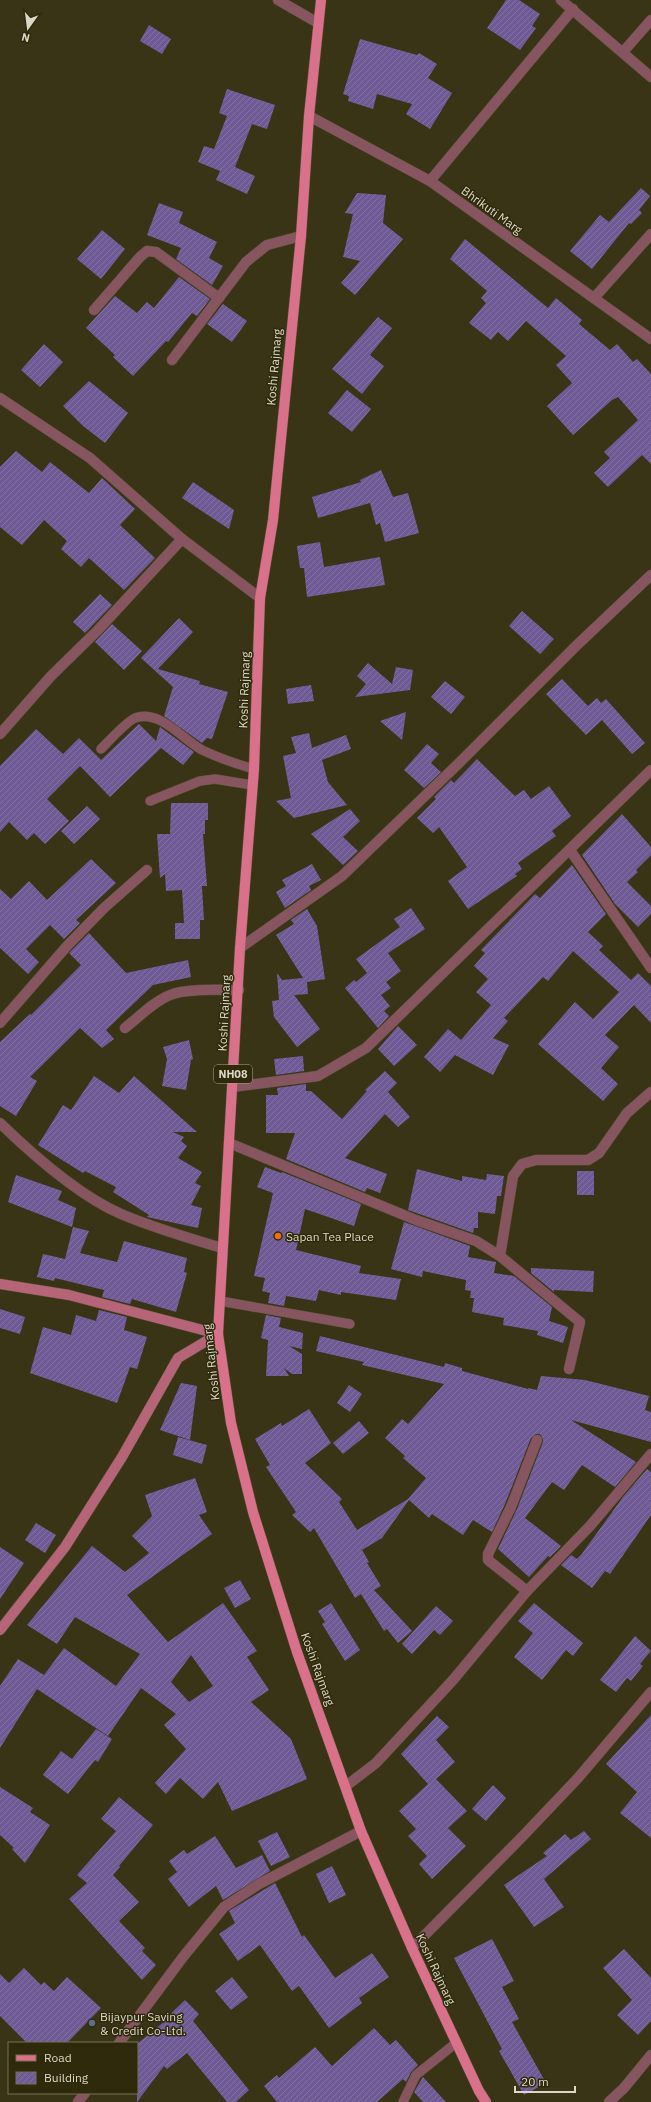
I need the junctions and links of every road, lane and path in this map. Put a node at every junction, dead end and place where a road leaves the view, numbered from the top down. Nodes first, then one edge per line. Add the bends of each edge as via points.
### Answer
1 (278, 0) edge
2 (321, 0) edge
3 (561, 0) edge
4 (573, 9) junction
5 (651, 20) edge
6 (318, 24) junction
7 (623, 52) junction
8 (651, 76) edge
9 (309, 116) junction
10 (430, 181) junction
11 (651, 234) edge
12 (301, 236) junction
13 (219, 298) junction
14 (594, 298) junction
15 (94, 310) dead end
16 (651, 339) edge
17 (172, 360) dead end
18 (0, 398) edge
19 (182, 540) junction
20 (651, 575) edge
21 (260, 598) junction
22 (0, 734) edge
23 (101, 749) dead end
24 (254, 769) junction
25 (651, 770) edge
26 (252, 784) junction
27 (150, 801) dead end
28 (570, 850) junction
29 (147, 870) dead end
30 (240, 948) junction
31 (651, 968) edge
32 (239, 990) junction
33 (0, 1023) edge
34 (125, 1028) dead end
35 (232, 1087) junction
36 (651, 1092) edge
37 (0, 1123) edge
38 (229, 1143) junction
39 (222, 1248) junction
40 (500, 1256) junction
41 (0, 1284) edge
42 (220, 1301) junction
43 (350, 1324) dead end
44 (218, 1334) junction
45 (569, 1369) dead end
46 (537, 1440) dead end
47 (651, 1454) edge
48 (527, 1591) junction
49 (0, 1630) edge
50 (651, 1692) edge
51 (346, 1786) junction
52 (361, 1831) junction
53 (412, 1948) junction
54 (120, 2042) edge
55 (456, 2043) junction
56 (651, 2055) edge
57 (84, 2094) edge
58 (78, 2102) edge
59 (403, 2102) edge
60 (486, 2102) edge
61 (609, 2102) edge

1 - 6 street
2 - 6 main road, Koshi Rajmarg / NH08
3 - 4 street
4 - 7 street
4 - 10 street
5 - 7 street
6 - 9 main road, Koshi Rajmarg / NH08
7 - 8 street
9 - 10 street, Bhrikuti Marg
9 - 12 main road, Koshi Rajmarg / NH08
10 - 14 street, Bhrikuti Marg
11 - 14 street
12 - 13 street via 267,245 246,262
12 - 21 main road, Koshi Rajmarg / NH08 via 273,520
13 - 15 street via 156,252 147,251
13 - 17 street
14 - 16 street, Bhrikuti Marg
18 - 19 street via 90,458
19 - 21 street
19 - 22 street via 51,676
20 - 30 street via 342,876
21 - 24 main road, Koshi Rajmarg / NH08
23 - 24 lane via 134,718 145,716 157,719 200,749
24 - 26 main road, Koshi Rajmarg / NH08
25 - 28 street
26 - 27 lane via 200,781
26 - 30 main road, Koshi Rajmarg / NH08
28 - 31 street
28 - 35 street via 366,1048 318,1076
29 - 33 street via 104,908 67,946
30 - 32 main road, Koshi Rajmarg / NH08
32 - 34 street via 207,989 171,994
32 - 35 main road, Koshi Rajmarg / NH08
35 - 38 main road, Koshi Rajmarg / NH08
36 - 40 street via 627,1113 599,1153 588,1160 536,1160 522,1164 513,1176
37 - 39 street via 82,1192 114,1210 163,1230
38 - 39 main road, Koshi Rajmarg / NH08
38 - 40 street via 416,1220 476,1241
39 - 42 main road, Koshi Rajmarg / NH08
40 - 45 street via 580,1322
41 - 44 street via 69,1295
42 - 43 lane
42 - 44 main road, Koshi Rajmarg / NH08
44 - 49 street via 178,1358 122,1457 65,1547
44 - 51 main road, Koshi Rajmarg / NH08 via 231,1423 253,1512 297,1652
46 - 48 street via 510,1508 488,1554 488,1560
47 - 48 street via 590,1526
48 - 51 street via 453,1680 376,1763
50 - 53 street via 578,1778 522,1838
51 - 52 main road, Koshi Rajmarg / NH08
52 - 53 main road, Koshi Rajmarg / NH08
52 - 54 street via 259,1884 224,1907
53 - 55 main road, Koshi Rajmarg / NH08
55 - 59 lane via 416,2075
55 - 60 main road, Koshi Rajmarg / NH08
56 - 61 street
57 - 58 street

